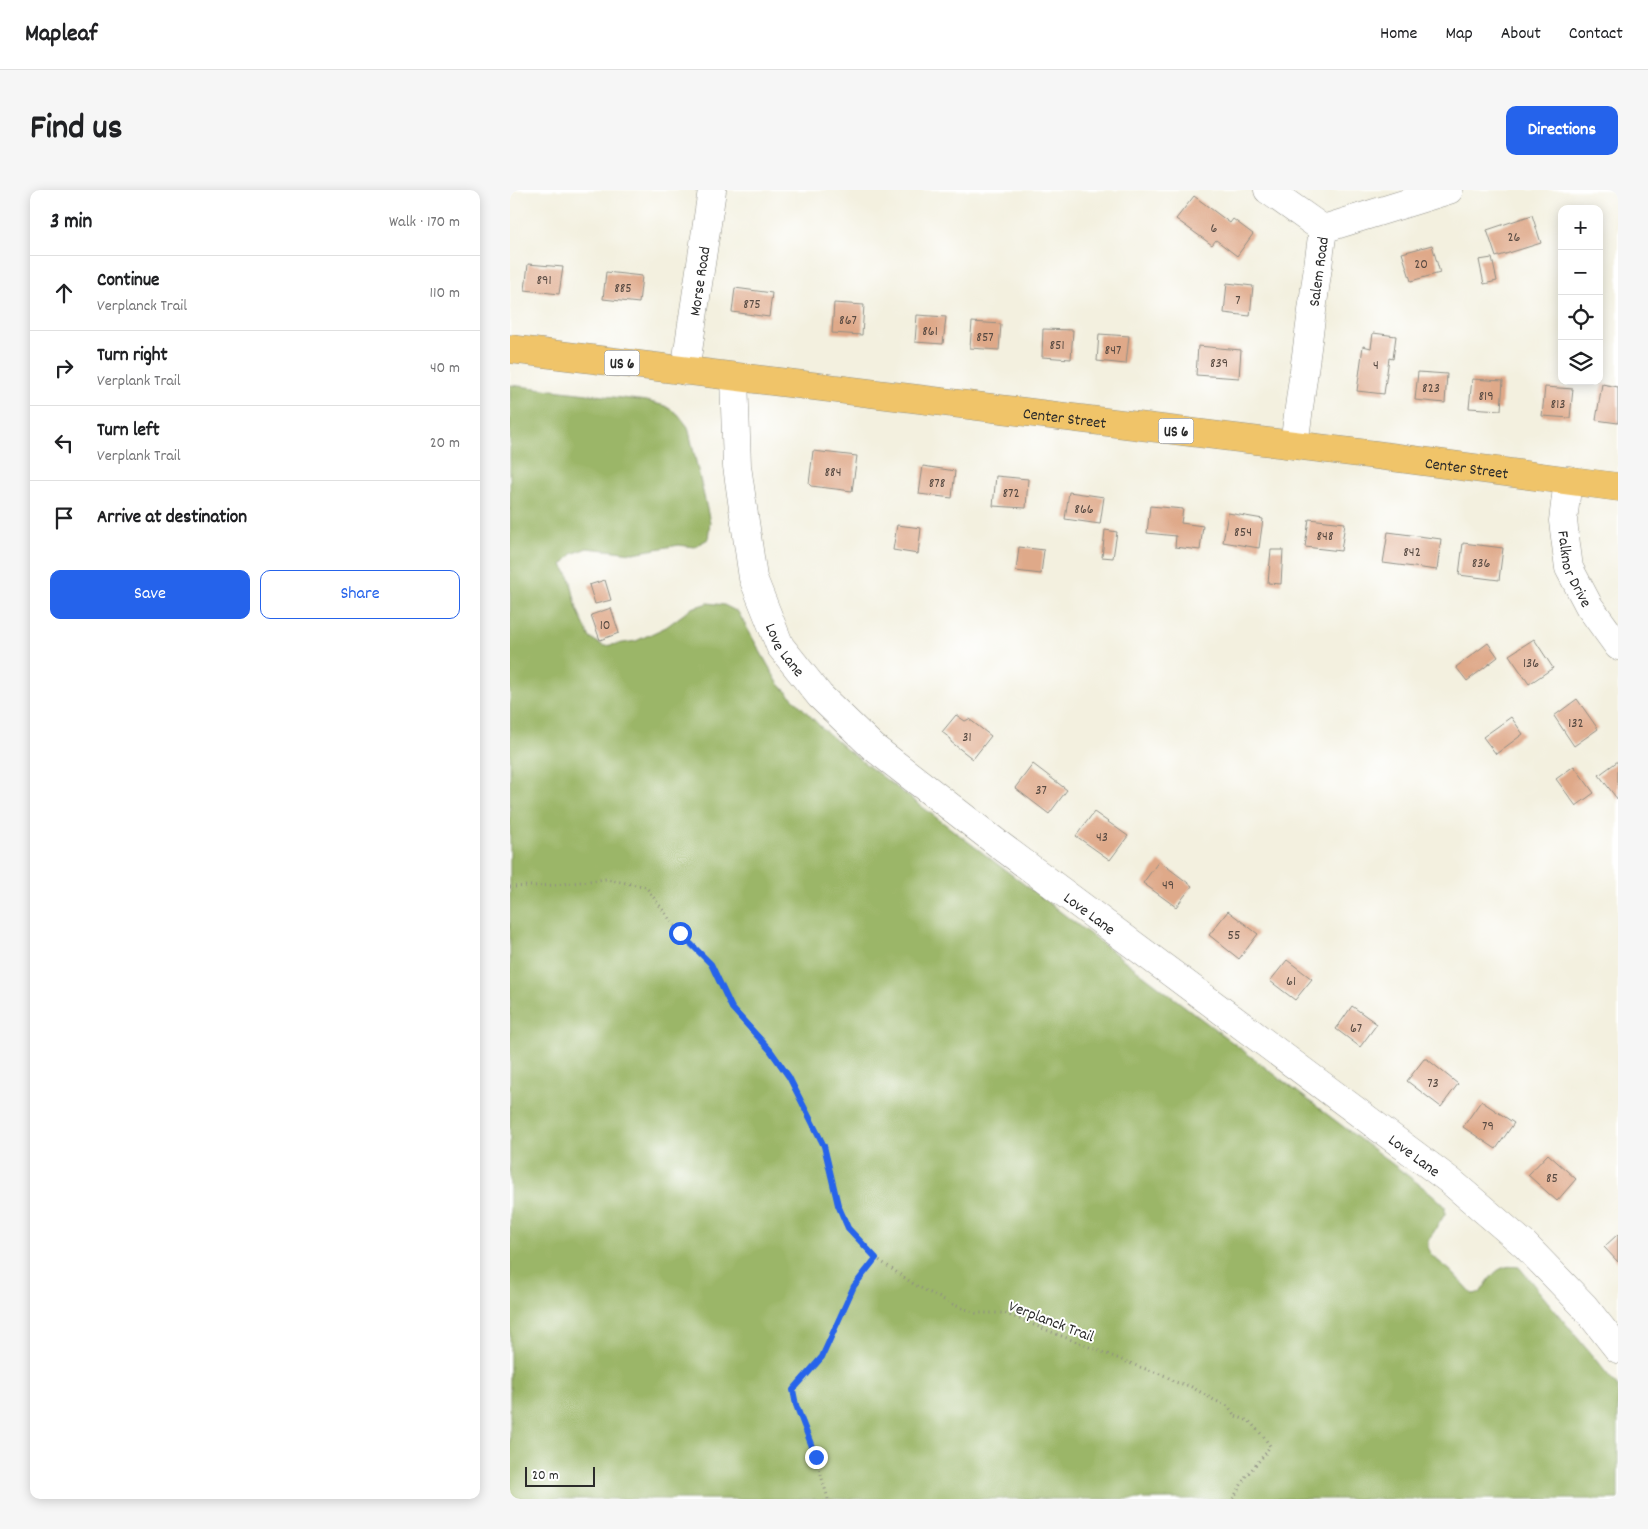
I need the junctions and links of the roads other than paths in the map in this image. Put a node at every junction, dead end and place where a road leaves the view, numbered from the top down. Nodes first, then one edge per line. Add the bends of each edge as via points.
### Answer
1 (712, 190) edge
2 (1268, 190) edge
3 (1449, 190) edge
4 (1323, 228) junction
5 (510, 349) edge
6 (685, 371) junction
7 (734, 377) junction
8 (1294, 445) junction
9 (1568, 480) junction
10 (1618, 487) edge
11 (1618, 646) edge
12 (1618, 1349) edge

1 - 6 street, Morse Road
2 - 4 street
3 - 4 street, Salem Road
4 - 8 street, Salem Road
5 - 6 main road, Center Street / US 6
6 - 7 main road, Center Street / US 6
7 - 8 main road, Center Street / US 6
7 - 12 street, Love Lane via 737,466 753,578 780,646 820,696 873,747 1449,1180 1525,1245 1584,1306
8 - 9 main road, Center Street / US 6
9 - 10 main road, Center Street / US 6
9 - 11 street, Falknor Drive via 1563,521 1569,568 1589,606

